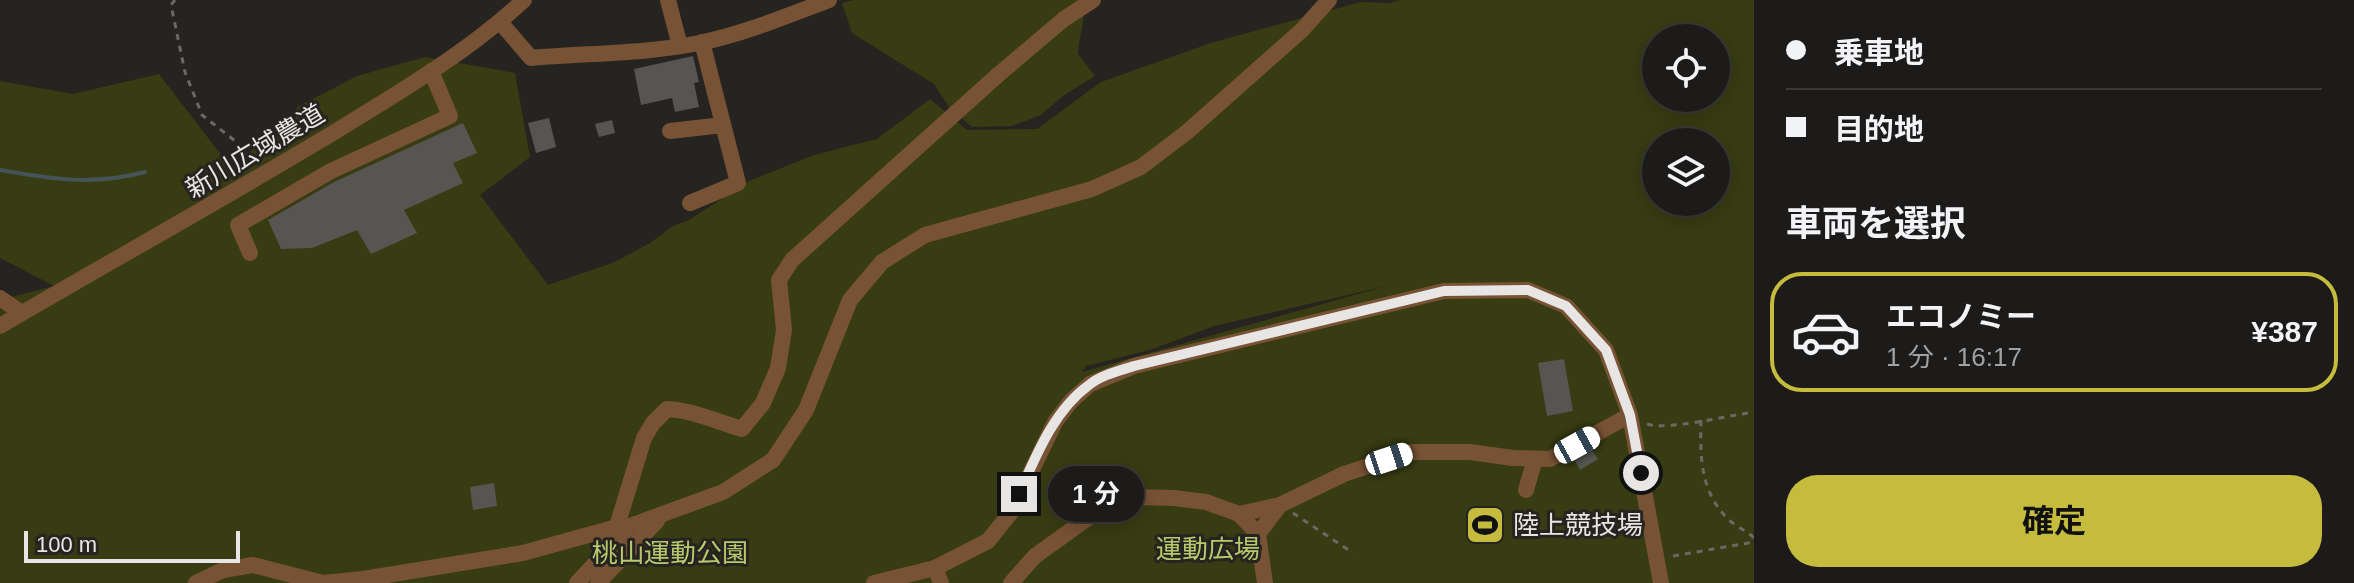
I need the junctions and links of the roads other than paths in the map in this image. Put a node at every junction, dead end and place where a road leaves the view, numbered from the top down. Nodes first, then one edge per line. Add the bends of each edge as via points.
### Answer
1 (524, 0) edge
2 (668, 0) edge
3 (829, 0) edge
4 (1093, 0) edge
5 (1329, 0) edge
6 (500, 22) junction
7 (702, 42) junction
8 (680, 46) junction
9 (431, 71) junction
10 (723, 125) junction
11 (670, 131) dead end
12 (690, 203) dead end
13 (250, 253) dead end
14 (0, 298) edge
15 (22, 313) junction
16 (0, 326) edge
17 (1630, 415) junction
18 (1535, 459) junction
19 (1526, 490) dead end
20 (1280, 505) junction
21 (1239, 514) junction
22 (665, 515) junction
23 (617, 526) junction
24 (1258, 534) junction
25 (938, 575) edge
26 (196, 583) edge
27 (577, 583) edge
28 (598, 583) edge
29 (874, 583) edge
30 (1011, 583) edge
31 (1265, 583) edge
32 (1661, 583) edge

1 - 6 street, 新川広域農道
2 - 8 street
3 - 7 street
4 - 23 street via 968,100 792,260 779,280 784,330 778,368 763,403 742,429 667,409 644,438
5 - 22 street via 1302,30 1141,167 1092,189 925,235 882,262 850,300 806,410 773,460 723,492
6 - 8 street via 531,58
6 - 9 street, 新川広域農道
7 - 8 street
7 - 10 street
9 - 13 street via 450,116 331,171 238,225
9 - 15 street, 新川広域農道 via 261,177
10 - 11 street
10 - 12 street via 738,183
14 - 15 street
15 - 16 street, 新川広域農道
17 - 18 street via 1550,459
17 - 25 street via 1606,350 1566,306 1528,290 1444,291 1134,366 1090,384 1055,422 1012,511 988,541
17 - 32 street
18 - 19 street
18 - 20 street via 1411,452 1344,474
20 - 21 street
20 - 24 street
21 - 24 street
21 - 30 street via 1206,502 1134,497 1088,518 1035,556
22 - 23 street
22 - 27 street via 630,526
22 - 28 street
23 - 26 street via 523,553 363,579 323,583 253,565 223,570
24 - 31 street
25 - 29 street

